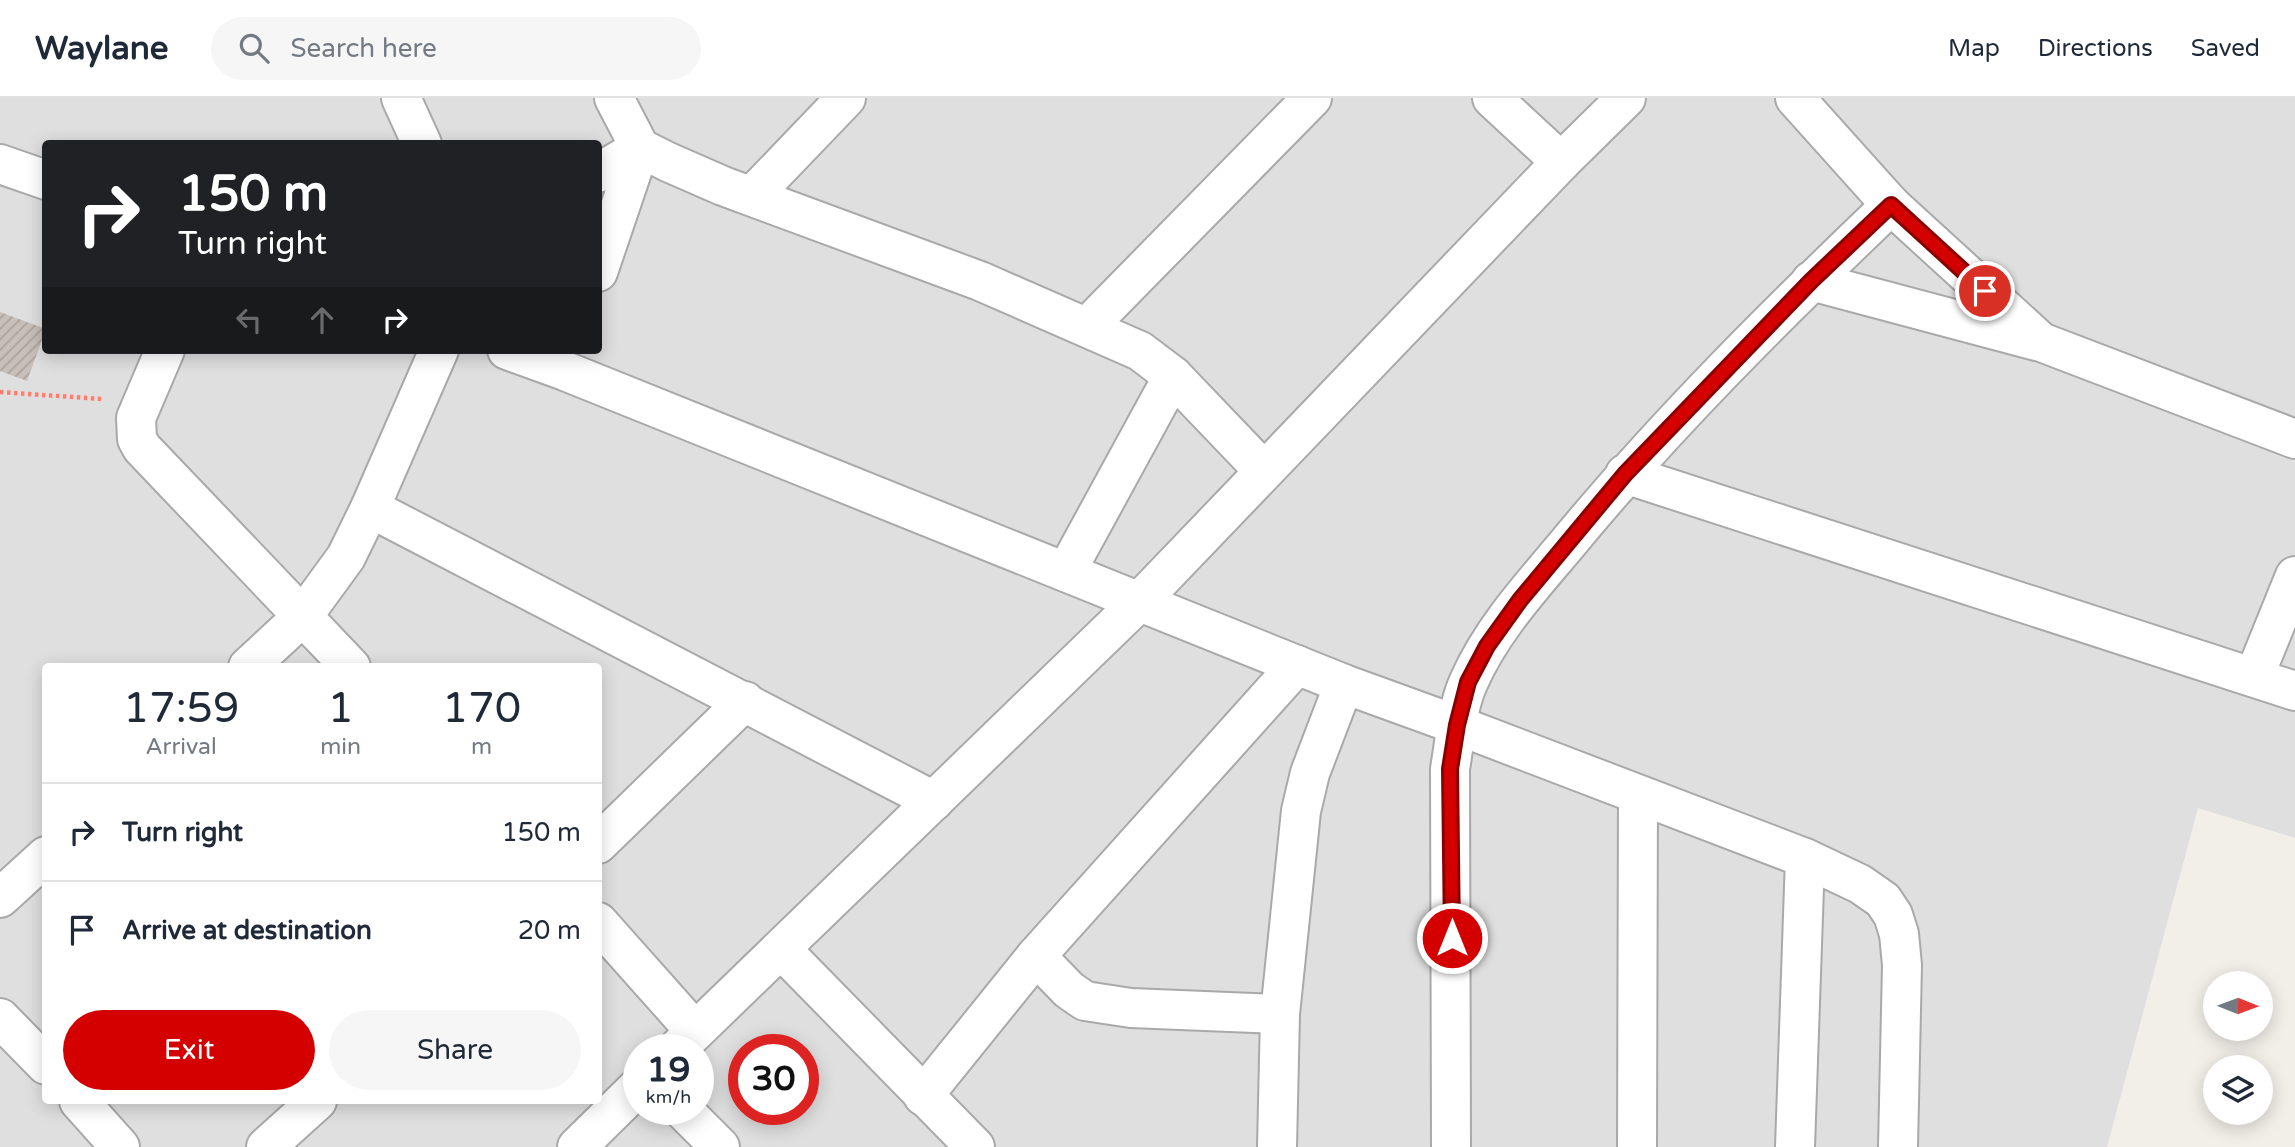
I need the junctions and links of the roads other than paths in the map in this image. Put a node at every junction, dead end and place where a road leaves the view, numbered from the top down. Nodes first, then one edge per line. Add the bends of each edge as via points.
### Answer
1 (401, 98) edge
2 (614, 98) edge
3 (846, 98) edge
4 (1312, 98) edge
5 (1492, 98) edge
6 (1626, 98) edge
7 (1795, 98) edge
8 (420, 140) edge
9 (640, 148) junction
10 (1561, 162) junction
11 (0, 164) edge
12 (602, 171) edge
13 (42, 179) edge
14 (752, 197) junction
15 (1891, 205) junction
16 (602, 260) edge
17 (1811, 281) junction
18 (1087, 327) junction
19 (2041, 342) junction
20 (163, 354) edge
21 (437, 354) edge
22 (532, 354) edge
23 (569, 360) edge
24 (1173, 376) junction
25 (2295, 439) edge
26 (1264, 471) junction
27 (1625, 474) junction
28 (370, 508) junction
29 (1066, 572) junction
30 (2295, 576) edge
31 (1140, 601) junction
32 (303, 616) junction
33 (252, 663) edge
34 (347, 663) edge
35 (1297, 665) junction
36 (2254, 677) junction
37 (1344, 684) junction
38 (2295, 691) edge
39 (745, 701) junction
40 (1457, 725) junction
41 (1638, 795) junction
42 (934, 801) junction
43 (602, 840) edge
44 (1805, 858) junction
45 (42, 860) edge
46 (0, 898) edge
47 (602, 927) edge
48 (782, 950) junction
49 (1036, 956) junction
50 (1280, 1014) junction
51 (0, 1018) edge
52 (680, 1034) edge
53 (692, 1034) edge
54 (42, 1061) edge
55 (923, 1096) junction
56 (623, 1102) edge
57 (82, 1104) edge
58 (314, 1104) edge
59 (698, 1125) edge
60 (120, 1147) edge
61 (266, 1147) edge
62 (577, 1147) edge
63 (720, 1147) edge
64 (975, 1147) edge
65 (1277, 1147) edge
66 (1451, 1147) edge
67 (1637, 1147) edge
68 (1795, 1147) edge
69 (1898, 1147) edge

1 - 8 street
2 - 9 street
3 - 14 street
4 - 18 street
5 - 10 street
6 - 10 street
7 - 15 street
9 - 12 street
9 - 14 street
9 - 16 street
10 - 26 street
11 - 13 street
14 - 18 street via 980,281
15 - 17 street
15 - 19 street
17 - 19 street
17 - 27 street
18 - 24 street via 1140,351
19 - 25 street
20 - 32 street via 136,418 142,448
21 - 28 street
22 - 23 street
23 - 29 street
24 - 26 street
24 - 29 street
26 - 31 street
27 - 36 street
27 - 40 street via 1487,646 1468,682
28 - 32 street via 333,577
28 - 39 street
29 - 31 street
30 - 36 street
31 - 35 street
31 - 42 street
32 - 33 street
32 - 34 street
35 - 37 street
35 - 49 street
36 - 38 street
37 - 40 street
37 - 50 street via 1310,773 1301,811
39 - 42 street
39 - 43 street
40 - 41 street
40 - 66 street via 1450,769
41 - 44 street
41 - 67 street
42 - 48 street
44 - 68 street
44 - 69 street via 1860,884 1883,900 1893,915 1902,965
45 - 46 street
47 - 52 street
48 - 53 street
48 - 55 street
49 - 50 street via 1085,1001 1131,1008
49 - 55 street
50 - 65 street
51 - 54 street
55 - 64 street
56 - 62 street
57 - 60 street
58 - 61 street
59 - 63 street

